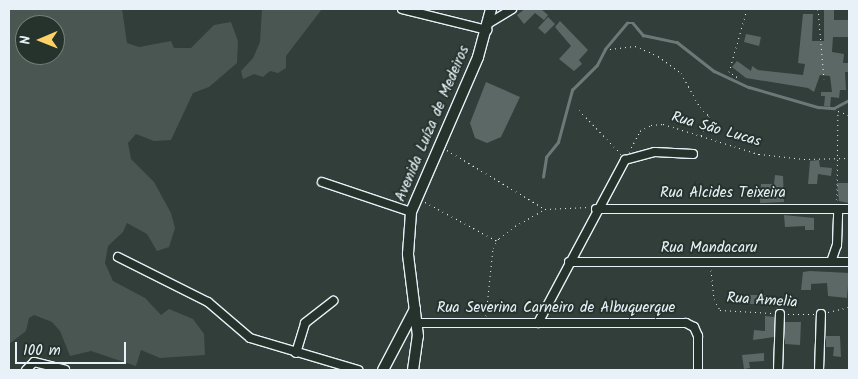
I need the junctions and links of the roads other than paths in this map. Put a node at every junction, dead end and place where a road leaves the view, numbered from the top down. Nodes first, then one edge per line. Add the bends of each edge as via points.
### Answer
1 (402, 9) edge
2 (491, 9) edge
3 (512, 9) edge
4 (488, 27) junction
5 (693, 154) dead end
6 (322, 182) dead end
7 (597, 208) junction
8 (838, 209) junction
9 (849, 209) edge
10 (411, 212) junction
11 (118, 257) dead end
12 (569, 262) junction
13 (831, 262) junction
14 (849, 262) edge
15 (333, 301) dead end
16 (415, 309) junction
17 (780, 314) road end
18 (821, 314) road end
19 (417, 323) junction
20 (538, 323) junction
21 (296, 353) junction
22 (26, 370) edge
23 (65, 370) edge
24 (358, 370) edge
25 (383, 370) edge
26 (413, 370) edge
27 (698, 370) edge
28 (778, 370) edge
29 (819, 370) edge

1 - 4 street
2 - 4 street, Avenida Luíza de Medeiros
3 - 4 street
4 - 10 street, Avenida Luíza de Medeiros
5 - 7 street via 655,152 625,160
6 - 10 street
7 - 8 street, Rua Alcides Teixeira
7 - 12 street
8 - 9 street, Rua Alcides Teixeira
8 - 13 street via 838,245
10 - 16 street, Avenida Luíza de Medeiros via 408,254
11 - 21 street via 208,302 250,338
12 - 13 street, Rua Mandacaru
12 - 20 street
13 - 14 street, Rua Mandacaru
15 - 21 street via 305,323
16 - 19 street, Avenida Luíza de Medeiros
16 - 25 street
17 - 28 street
18 - 29 street
19 - 20 street, Rua Severina Carneiro de Albuquerque
19 - 26 street, Avenida Luíza de Medeiros
20 - 27 street, Rua Severina Carneiro de Albuquerque via 686,323 694,327 698,336
21 - 24 street
22 - 23 street via 30,363 38,362

